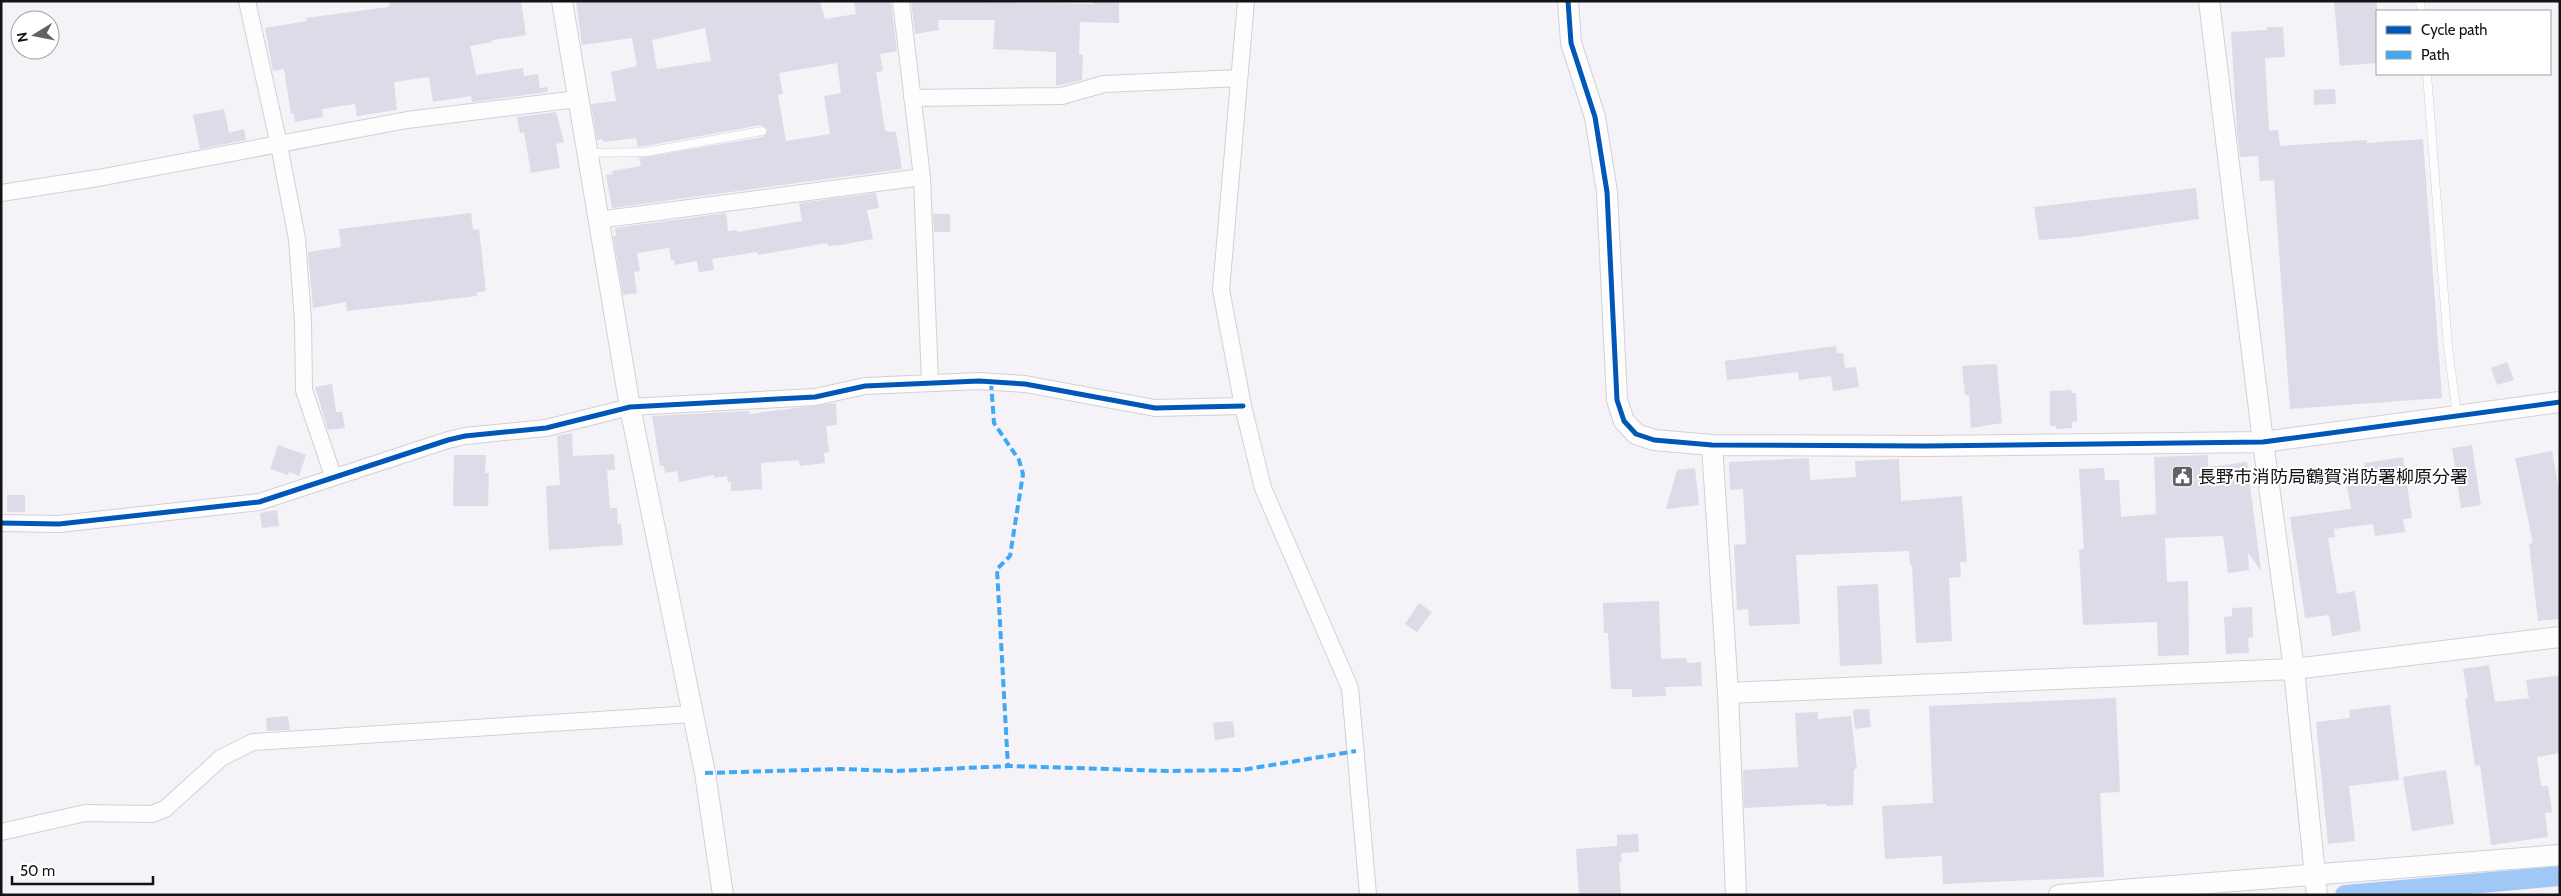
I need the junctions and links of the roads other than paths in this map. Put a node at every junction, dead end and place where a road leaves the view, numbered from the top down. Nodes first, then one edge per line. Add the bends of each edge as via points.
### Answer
1 (247, 1) edge
2 (562, 1) edge
3 (901, 1) edge
4 (1246, 1) edge
5 (1568, 1) edge
6 (2209, 1) edge
7 (2427, 75) edge
8 (1239, 78) junction
9 (577, 98) junction
10 (912, 98) junction
11 (762, 131) dead end
12 (279, 145) junction
13 (588, 153) junction
14 (922, 177) junction
15 (1, 193) edge
16 (598, 220) junction
17 (930, 383) junction
18 (2560, 402) edge
19 (1243, 406) junction
20 (630, 407) junction
21 (2457, 416) junction
22 (2263, 442) junction
23 (1712, 445) junction
24 (334, 476) junction
25 (1, 523) edge
26 (2560, 637) edge
27 (2294, 669) junction
28 (1728, 693) junction
29 (693, 714) junction
30 (1, 832) edge
31 (2560, 855) edge
32 (2314, 873) junction
33 (723, 895) edge
34 (1368, 895) edge
35 (1736, 895) edge
36 (2059, 895) edge
37 (2317, 895) edge

1 - 12 street
2 - 9 street
3 - 10 street
4 - 8 street
5 - 23 street via 1571,43 1595,116 1607,192 1617,400 1624,421 1636,434 1654,440
6 - 22 street
7 - 21 lane via 2448,347
8 - 10 street via 1104,84 1062,96
8 - 19 street via 1221,290
9 - 12 street via 407,120
9 - 13 street
10 - 14 street
11 - 13 lane via 646,152
12 - 15 street
12 - 24 street via 301,269 304,390
13 - 16 street
14 - 16 street
14 - 17 street
16 - 20 street
17 - 19 street via 979,381 1025,384 1155,408
17 - 20 street via 865,386 815,398
18 - 21 street
19 - 34 street via 1263,488 1350,688
20 - 24 street via 546,428 465,436
20 - 29 street
21 - 22 street
22 - 23 street
22 - 27 street
23 - 28 street
24 - 25 street via 259,502 59,524
26 - 27 street
27 - 28 street
27 - 32 street
28 - 35 street
29 - 30 street via 253,742 221,758 165,809 152,814 85,813
29 - 33 street
31 - 32 street
32 - 36 street
32 - 37 street

